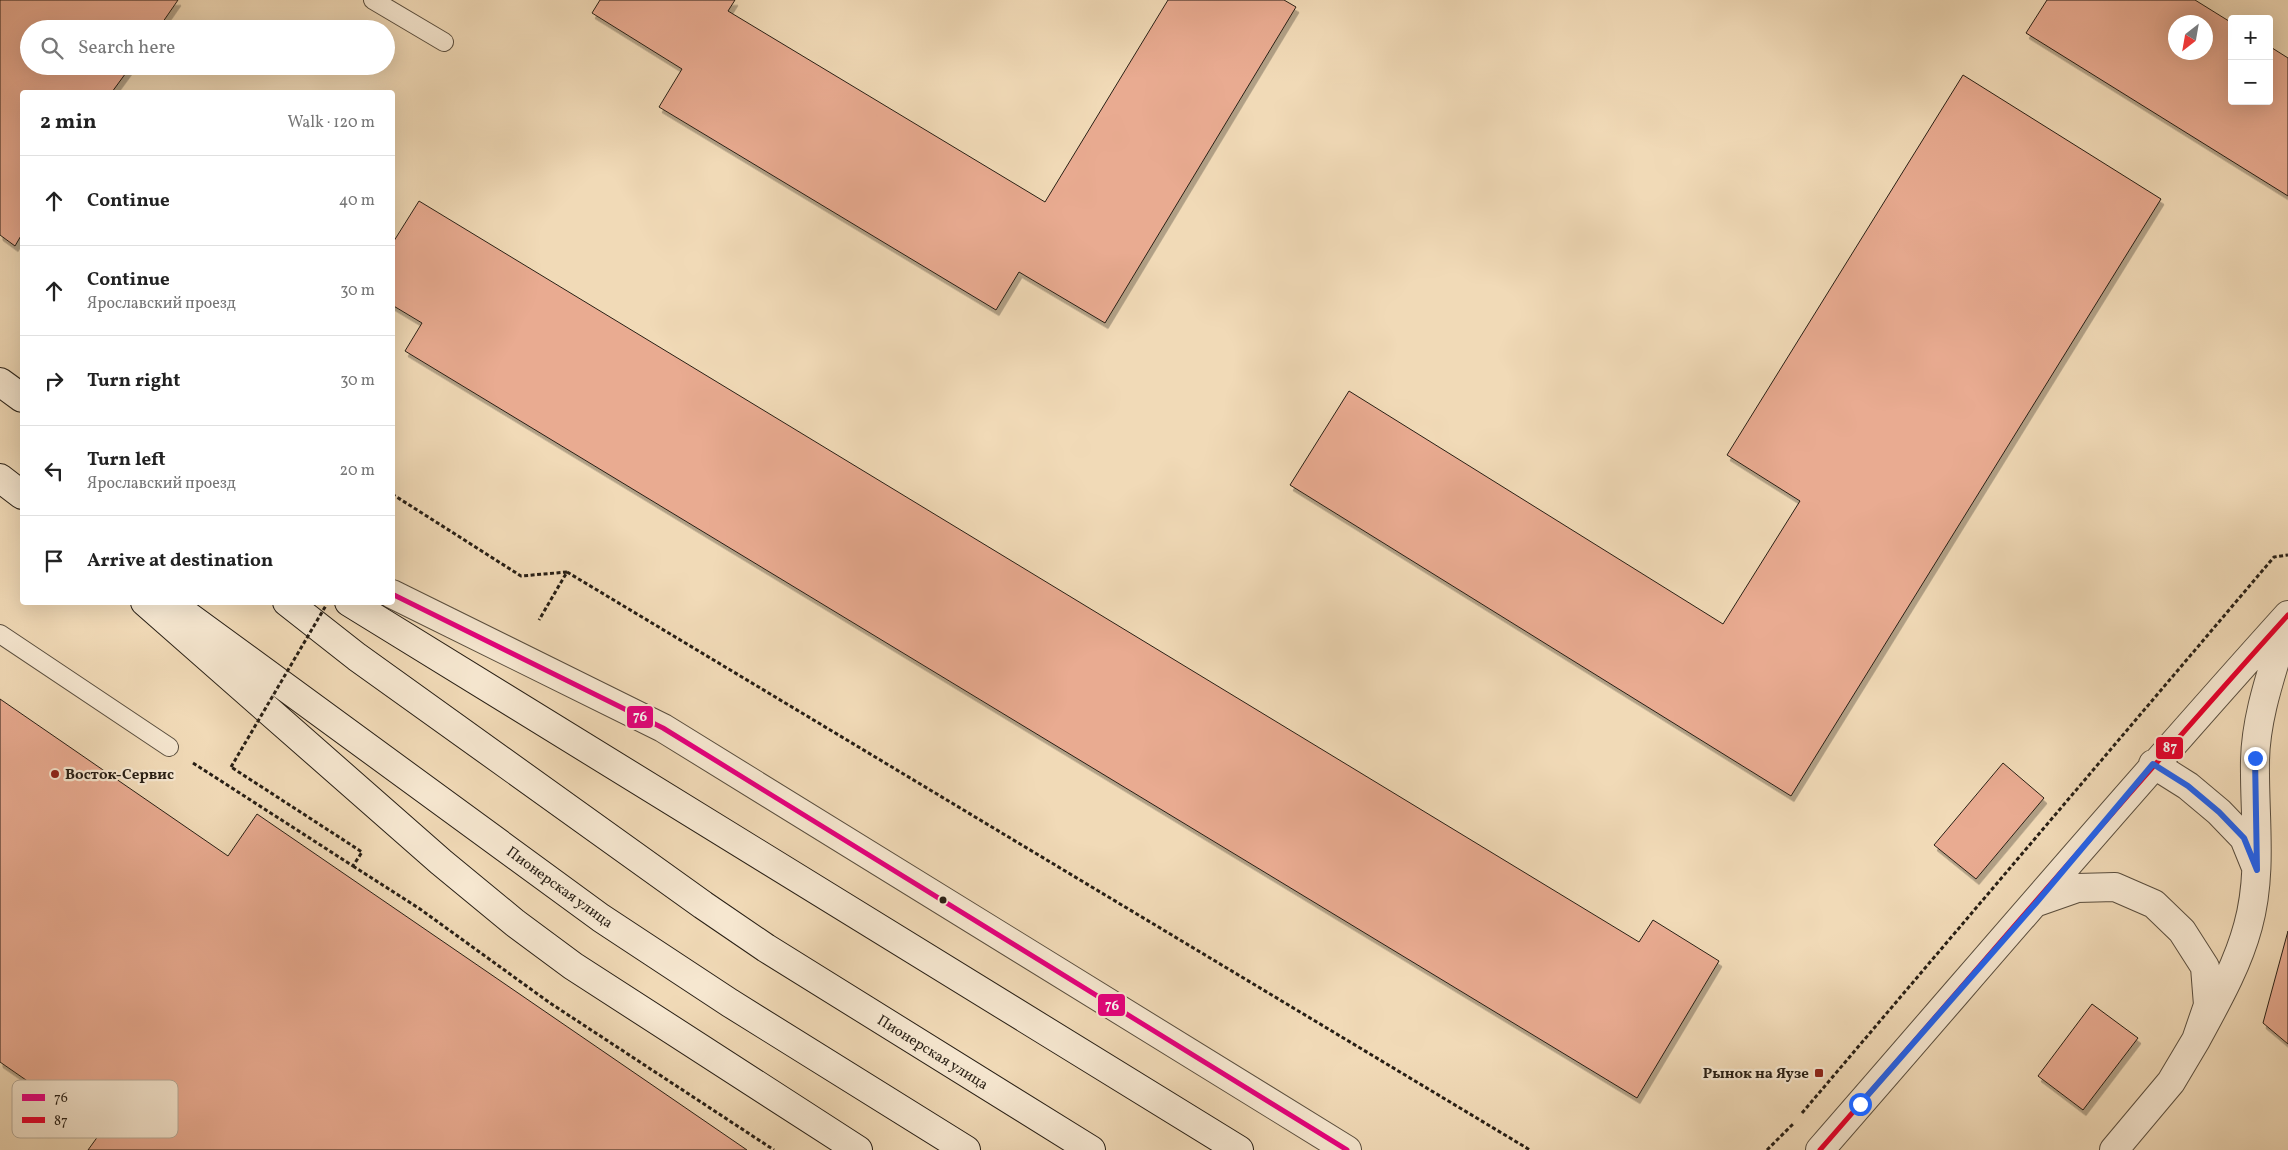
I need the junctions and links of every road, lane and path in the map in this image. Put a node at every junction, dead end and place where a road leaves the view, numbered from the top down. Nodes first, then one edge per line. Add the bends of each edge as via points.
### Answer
1 (373, 0) edge
2 (444, 42) dead end
3 (0, 382) edge
4 (20, 397) edge
5 (0, 478) edge
6 (20, 493) edge
7 (395, 496) edge
8 (2288, 555) edge
9 (567, 572) junction
10 (395, 595) edge
11 (148, 605) edge
12 (173, 605) edge
13 (291, 605) edge
14 (326, 605) edge
15 (355, 605) edge
16 (2288, 614) edge
17 (539, 620) dead end
18 (2288, 629) edge
19 (0, 634) edge
20 (169, 747) joint
21 (2153, 764) junction
22 (353, 866) junction
23 (2257, 870) junction
24 (2036, 903) junction
25 (2196, 1040) junction
26 (1801, 1114) dead end
27 (1795, 1121) dead end
28 (774, 1150) edge
29 (858, 1150) edge
30 (966, 1150) edge
31 (1091, 1150) edge
32 (1239, 1150) edge
33 (1346, 1150) edge
34 (1530, 1150) edge
35 (1767, 1150) edge
36 (1820, 1150) edge
37 (2114, 1150) edge

1 - 2 lane
3 - 4 main road
5 - 6 main road
7 - 9 path via 521,576
8 - 26 path via 2274,556
9 - 17 path
9 - 34 path
10 - 33 main road via 663,728
11 - 29 main road via 441,862 516,923 572,966
12 - 30 main road, Пионерская улица via 601,918 730,1003
13 - 31 main road, Пионерская улица via 365,663 647,867 766,948
14 - 22 path, bridge via 231,767 362,852
15 - 32 main road
16 - 21 main road
18 - 23 main road via 2282,638 2264,700 2255,758
19 - 20 lane
20 - 22 path
21 - 23 main road via 2188,786 2244,838
21 - 24 main road
22 - 28 path via 420,909 550,1003
23 - 25 main road via 2248,925 2232,974
24 - 25 main road via 2077,888 2115,887 2154,904 2182,931 2205,967 2208,1005
24 - 36 main road
25 - 37 main road via 2171,1082
27 - 35 path

